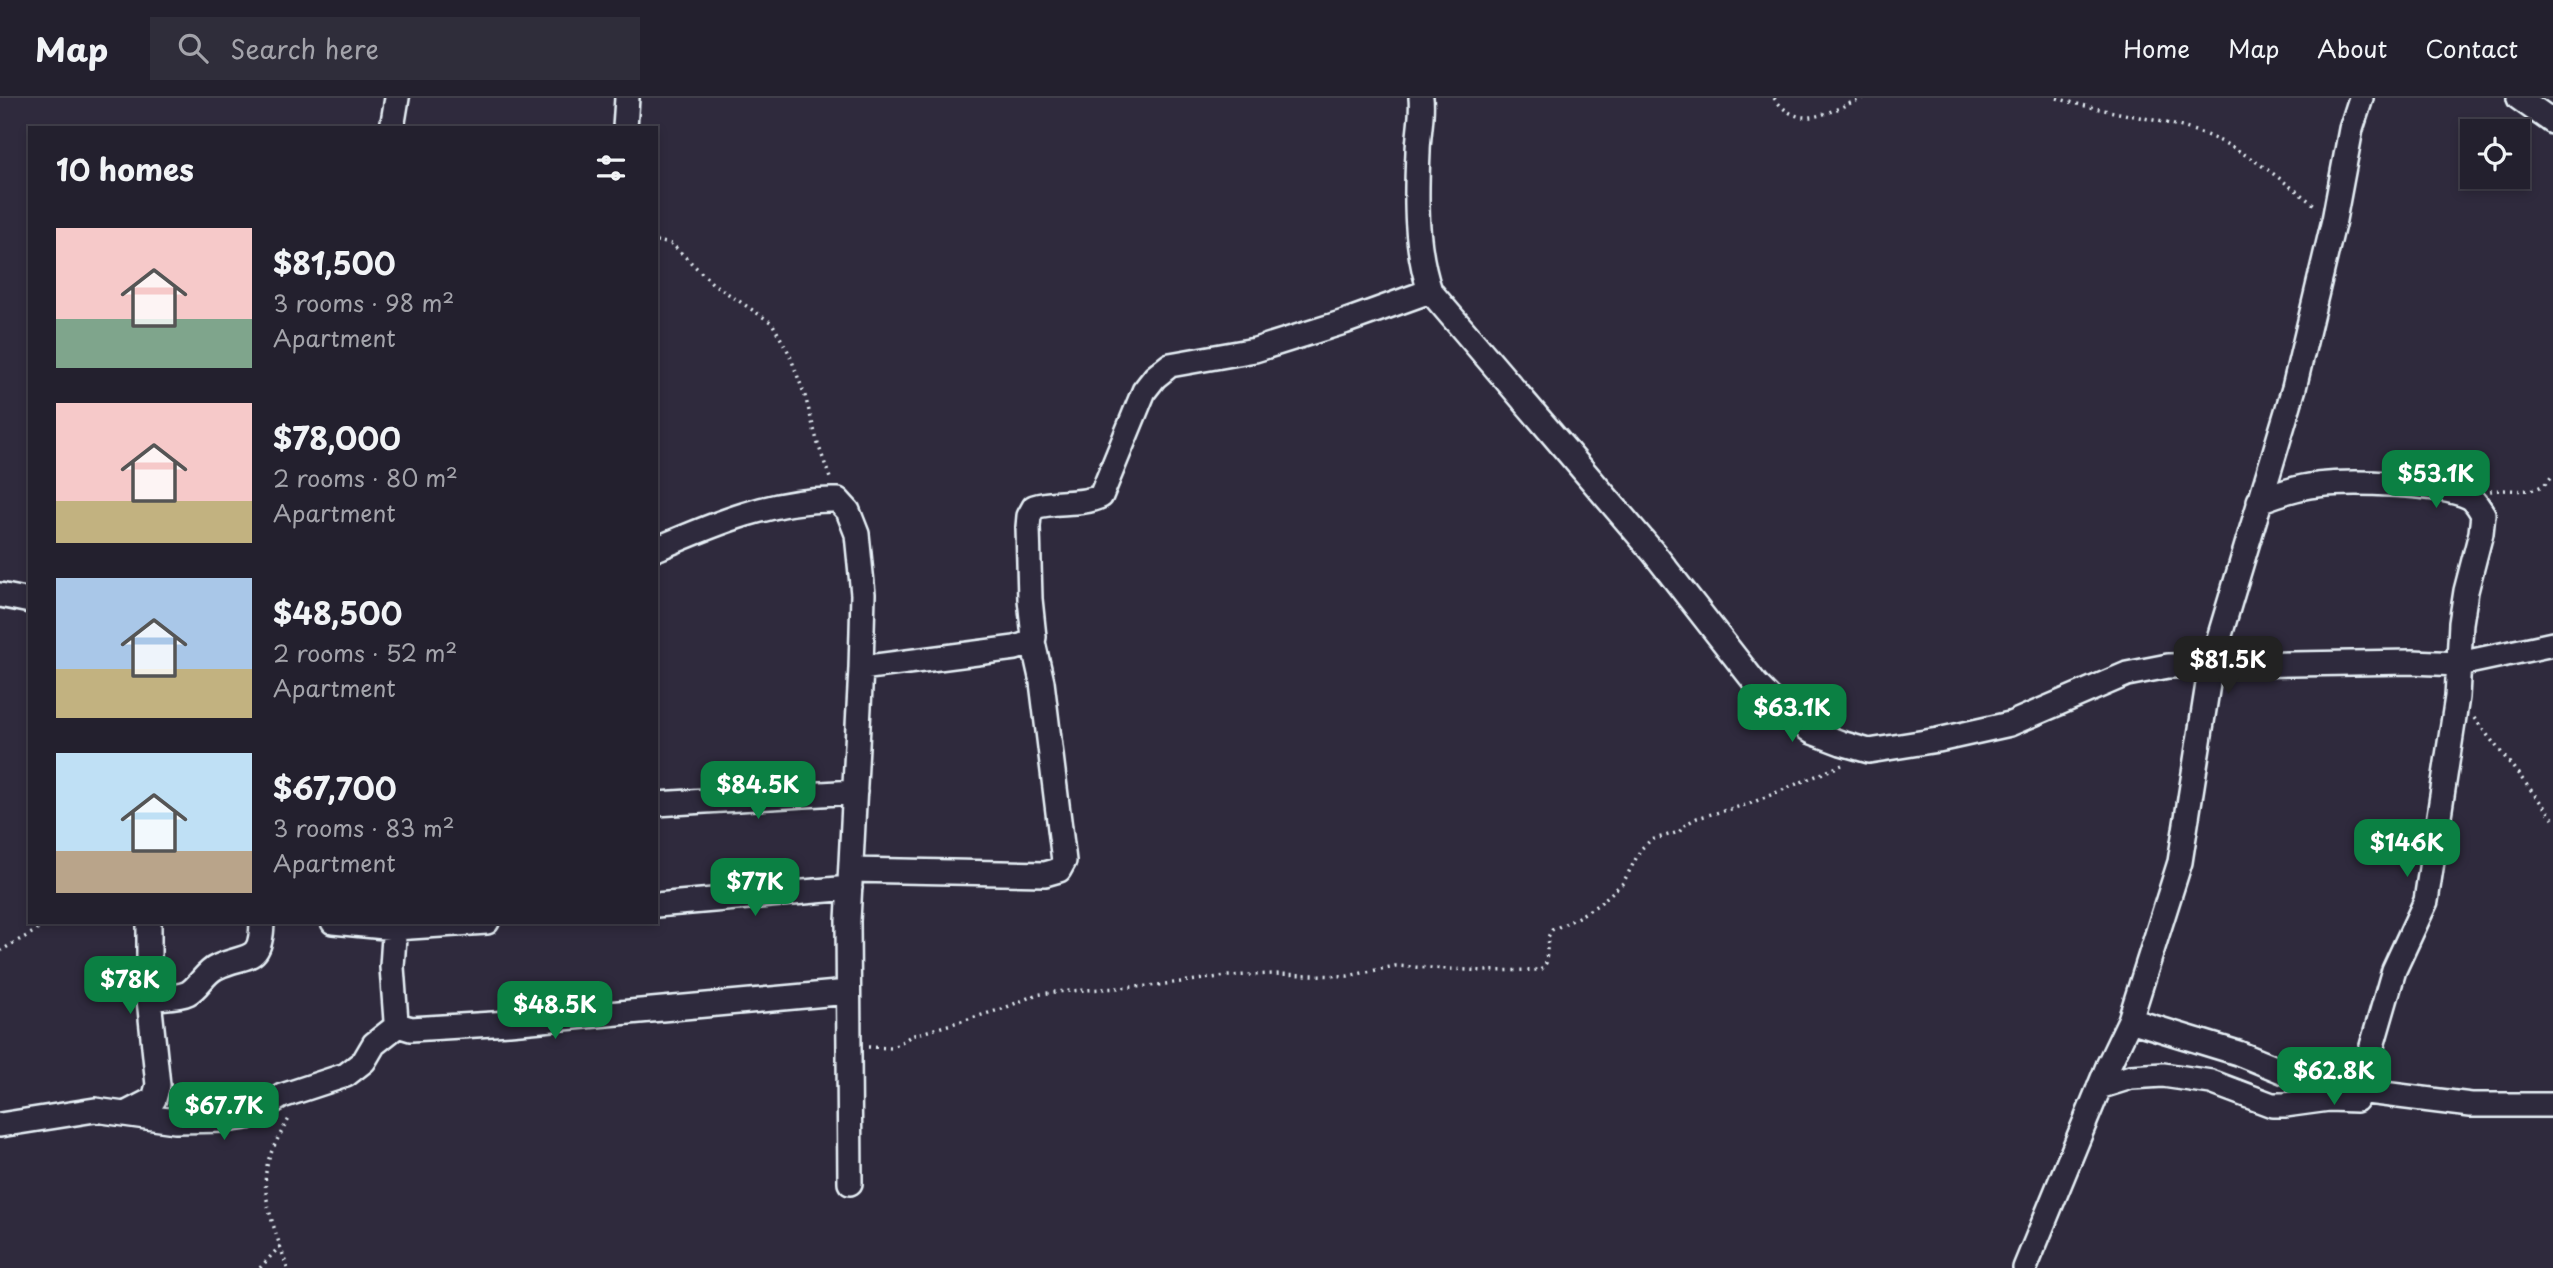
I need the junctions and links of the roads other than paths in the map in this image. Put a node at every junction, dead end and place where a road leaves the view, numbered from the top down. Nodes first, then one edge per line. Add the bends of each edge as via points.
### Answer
1 (397, 98) edge
2 (627, 98) edge
3 (1421, 98) edge
4 (2361, 98) edge
5 (2519, 98) edge
6 (2553, 122) edge
7 (392, 126) edge
8 (625, 126) edge
9 (1430, 291) junction
10 (2259, 501) junction
11 (658, 548) edge
12 (0, 595) edge
13 (28, 601) edge
14 (1033, 642) junction
15 (2553, 644) edge
16 (2459, 664) junction
17 (2211, 665) junction
18 (861, 668) junction
19 (855, 792) junction
20 (658, 804) edge
21 (850, 879) junction
22 (658, 905) edge
23 (149, 924) edge
24 (262, 924) edge
25 (374, 924) edge
26 (426, 924) edge
27 (395, 925) edge
28 (848, 992) junction
29 (149, 999) junction
30 (2130, 1020) junction
31 (398, 1025) junction
32 (2099, 1087) junction
33 (2359, 1091) junction
34 (2471, 1105) junction
35 (2553, 1105) edge
36 (125, 1114) junction
37 (0, 1125) edge
38 (850, 1183) dead end
39 (2025, 1268) edge

1 - 7 street
2 - 8 street
3 - 9 street via 1419,228 1423,272
4 - 10 street via 2294,388
5 - 6 street
9 - 14 street via 1255,350 1170,365 1155,377 1144,391 1101,496 1049,502 1034,507 1029,516
9 - 17 street via 1653,552 1757,685 1812,732 1869,751 1938,740 2010,724 2127,674 2168,666
10 - 16 street via 2318,484 2414,486 2472,498 2483,514 2464,602
10 - 17 street
11 - 18 street via 751,513 796,502 838,500 858,534 863,594
12 - 13 street
14 - 18 street
14 - 21 street via 1064,861 1059,870
15 - 16 street
16 - 17 street
16 - 33 street via 2426,901 2394,970
17 - 30 street via 2180,862
18 - 19 street
19 - 20 street
19 - 21 street
21 - 22 street
21 - 28 street
23 - 29 street
24 - 29 street via 256,952 216,967 187,994
25 - 27 street
26 - 27 street
27 - 31 street via 392,967
28 - 31 street via 436,1029
28 - 38 street
29 - 36 street via 157,1093 152,1101
30 - 32 street
30 - 33 street via 2287,1073
31 - 36 street via 374,1044 352,1071 282,1096 252,1116 176,1121
32 - 34 street via 2131,1077 2163,1075 2211,1082 2272,1105 2329,1099 2424,1108
32 - 39 street
33 - 34 street
34 - 35 street
36 - 37 street via 95,1110

